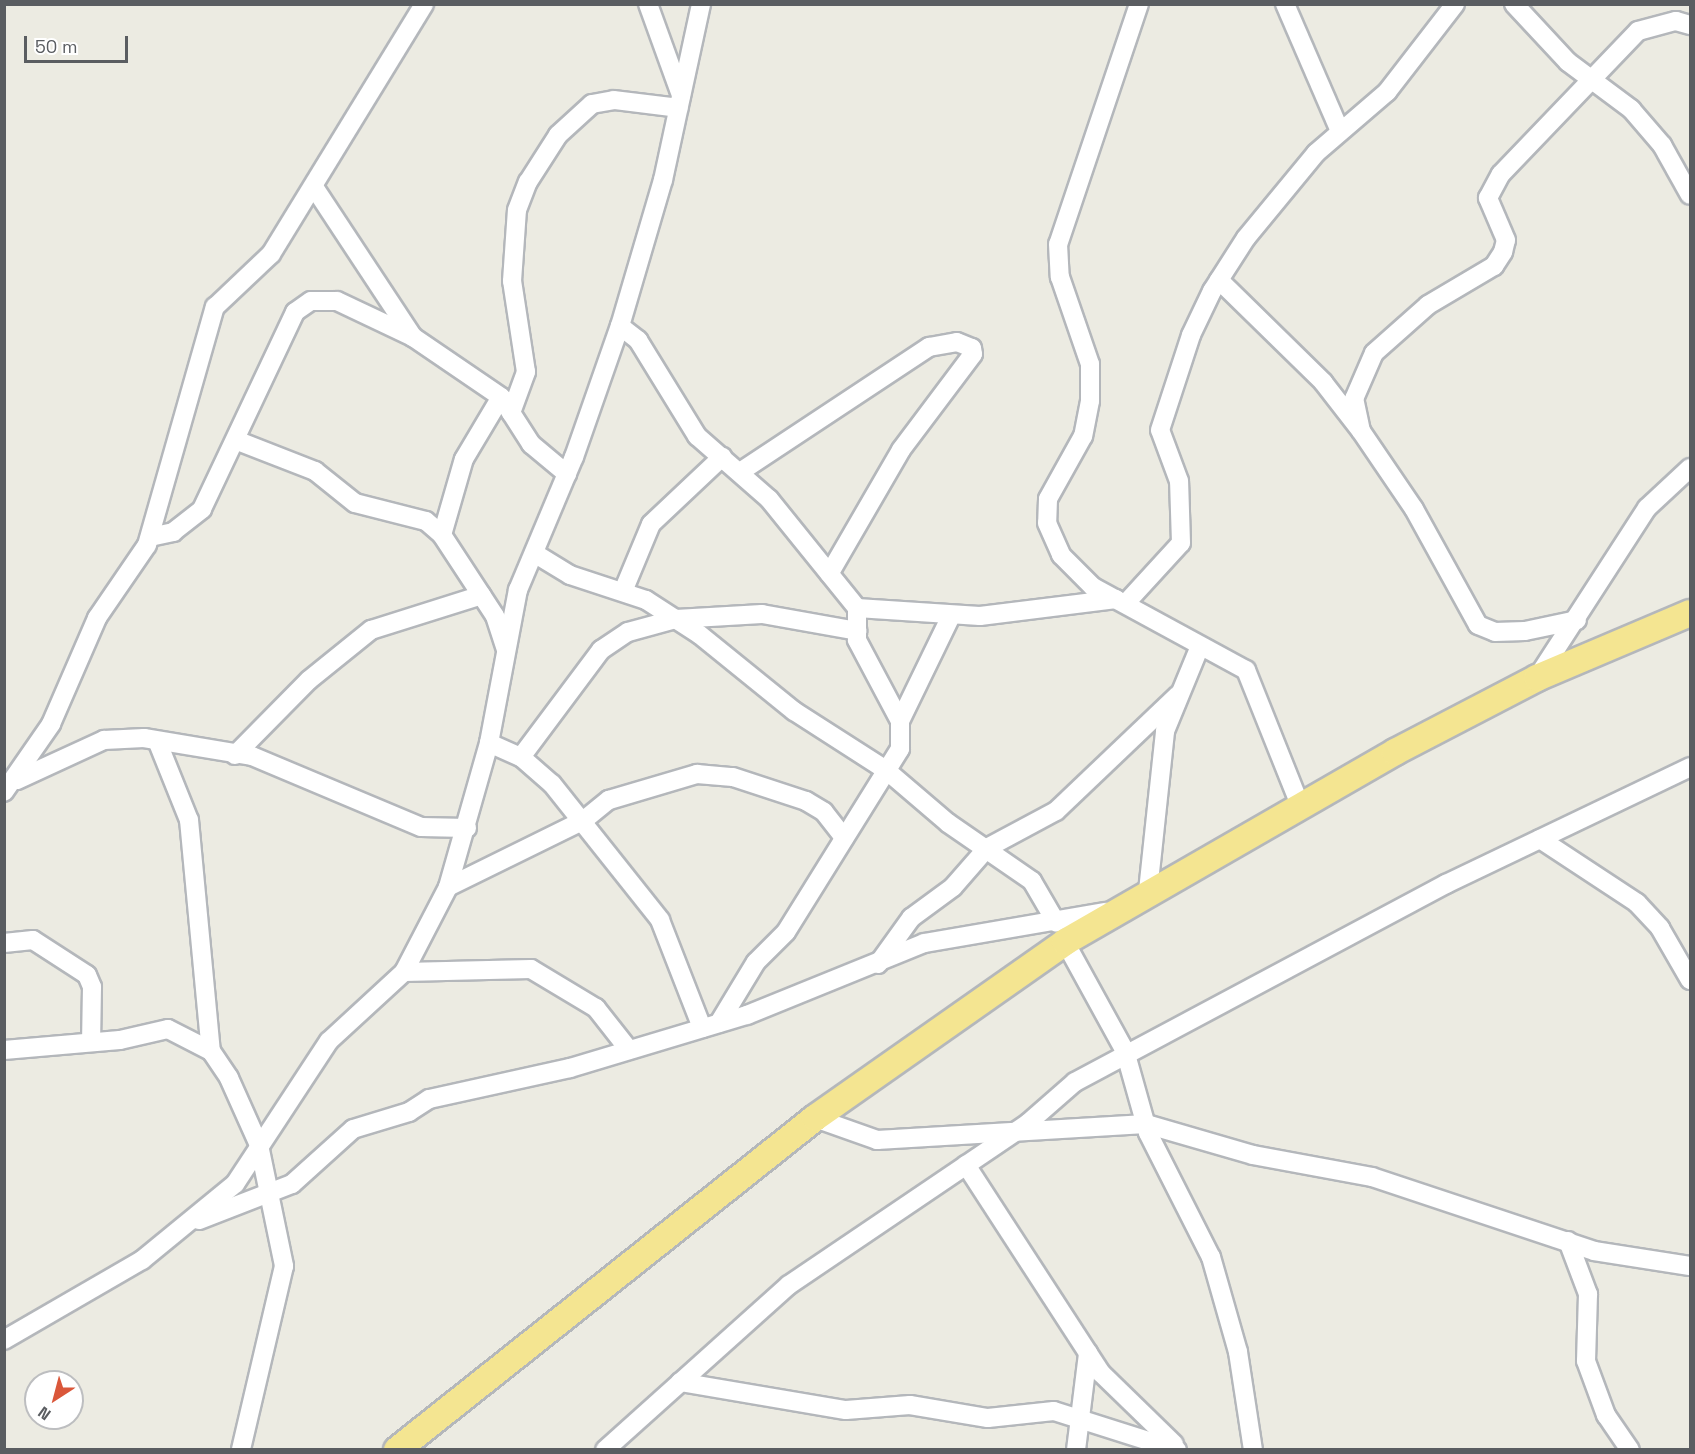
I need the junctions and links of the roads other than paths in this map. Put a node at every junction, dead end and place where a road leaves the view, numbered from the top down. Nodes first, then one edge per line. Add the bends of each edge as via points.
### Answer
1 (424, 4) edge
2 (648, 4) edge
3 (701, 4) edge
4 (1139, 4) edge
5 (1285, 4) edge
6 (1455, 4) edge
7 (1514, 4) edge
8 (1690, 25) edge
9 (1593, 79) junction
10 (681, 103) junction
11 (1339, 129) junction
12 (314, 187) junction
13 (1690, 195) edge
14 (1219, 280) junction
15 (620, 326) junction
16 (413, 337) junction
17 (501, 397) junction
18 (511, 413) junction
19 (1361, 431) junction
20 (238, 441) junction
21 (722, 457) junction
22 (1690, 468) edge
23 (740, 472) junction
24 (567, 474) junction
25 (442, 535) junction
26 (150, 537) junction
27 (534, 552) junction
28 (829, 574) junction
29 (624, 589) junction
30 (482, 595) junction
31 (1121, 601) junction
32 (857, 608) junction
33 (1690, 613) edge
34 (951, 616) junction
35 (676, 619) junction
36 (1577, 620) junction
37 (857, 632) junction
38 (1200, 646) junction
39 (508, 653) junction
40 (1537, 678) junction
41 (1178, 695) junction
42 (900, 721) junction
43 (158, 743) junction
44 (489, 743) junction
45 (235, 755) junction
46 (521, 757) junction
47 (1690, 767) edge
48 (886, 770) junction
49 (11, 786) edge
50 (1300, 805) junction
51 (584, 820) junction
52 (467, 828) junction
53 (844, 838) junction
54 (1540, 839) junction
55 (987, 848) junction
56 (461, 850) junction
57 (482, 869) junction
58 (448, 887) junction
59 (1148, 891) junction
60 (1060, 932) junction
61 (4, 943) edge
62 (878, 964) junction
63 (404, 972) junction
64 (1690, 980) edge
65 (710, 1025) junction
66 (91, 1042) junction
67 (4, 1050) edge
68 (629, 1050) junction
69 (212, 1051) junction
70 (1125, 1051) junction
71 (815, 1118) junction
72 (1146, 1124) junction
73 (1012, 1134) junction
74 (259, 1145) junction
75 (966, 1165) junction
76 (266, 1195) junction
77 (186, 1225) junction
78 (1568, 1241) junction
79 (1690, 1266) edge
80 (4, 1340) edge
81 (1088, 1353) junction
82 (680, 1382) junction
83 (1082, 1416) junction
84 (241, 1449) edge
85 (397, 1449) edge
86 (605, 1449) edge
87 (1076, 1449) edge
88 (1178, 1449) edge
89 (1253, 1449) edge
90 (1630, 1449) edge

1 - 12 street
2 - 10 street
3 - 10 street
4 - 31 street via 1058,244 1060,277 1090,364 1090,400 1083,436 1048,499 1047,523 1061,555 1092,587
5 - 11 street
6 - 11 street via 1386,92
7 - 9 street via 1568,62
8 - 9 street via 1676,21 1638,32
9 - 13 street via 1631,109 1662,145
9 - 19 street via 1491,189 1488,198 1506,240 1494,266 1428,305 1374,353 1354,399
10 - 15 street
10 - 18 street via 614,100 592,104 558,135 528,182 517,210 512,281 526,372
11 - 14 street via 1246,238
12 - 16 street
12 - 26 street via 261,267 215,307 158,491
14 - 19 street via 1323,382
14 - 31 street via 1191,335 1160,430 1179,481 1181,543
15 - 21 street via 638,339 680,413
15 - 24 street
16 - 17 street
16 - 20 street via 337,301 307,303 287,323
17 - 18 street
17 - 25 street via 464,459
18 - 24 street via 531,444
19 - 36 street via 1414,508 1478,625 1495,632 1525,631
20 - 25 street via 315,471 355,503 406,513
20 - 26 street via 202,509 173,532
21 - 23 street
21 - 29 street via 651,524
22 - 36 street via 1647,508
23 - 28 street via 769,499
23 - 28 street via 929,347 957,342 972,348 973,354 901,450
24 - 27 street
25 - 30 street
26 - 49 street via 97,618 51,724
27 - 29 street via 570,575
27 - 39 street via 518,590
28 - 32 street
29 - 35 street
30 - 39 street
30 - 45 street via 371,630 309,680
31 - 34 street via 1038,612
31 - 38 street
32 - 34 street
32 - 37 street
33 - 40 highway
34 - 42 street
35 - 37 street via 762,614
35 - 46 street via 628,632 601,650
35 - 48 street via 823,732
36 - 40 street
37 - 42 street via 865,662
38 - 41 street
38 - 50 street via 1246,670
39 - 44 street
40 - 50 highway
41 - 55 street via 1056,811
41 - 59 street via 1165,731
42 - 48 street via 900,749
43 - 45 street
43 - 49 street via 105,740
43 - 69 street via 189,820
44 - 46 street
44 - 52 street
45 - 52 street via 252,756 421,827
46 - 51 street
47 - 54 street
48 - 53 street
48 - 55 street
50 - 59 highway
51 - 53 street via 609,800 639,788 717,773 814,805
51 - 57 street
51 - 65 street via 660,920
52 - 56 street
53 - 65 street via 786,932 756,962
54 - 64 street via 1637,903 1660,928
54 - 70 street
55 - 60 street via 1032,881
55 - 62 street via 953,887 911,918
56 - 57 street
56 - 58 street
57 - 58 street
58 - 63 street
59 - 60 highway via 1118,909
60 - 62 street via 924,942
60 - 70 street
60 - 71 highway
61 - 66 street via 33,940 87,975 92,987
62 - 65 street
63 - 68 street via 531,969 596,1008
63 - 74 street via 329,1041
65 - 68 street
66 - 67 street
66 - 69 street via 168,1029
68 - 76 street via 570,1068 471,1086 353,1129 292,1184
69 - 74 street via 250,1116
70 - 72 street
70 - 73 street via 1075,1082
71 - 73 street via 877,1140
71 - 85 highway
72 - 73 street via 1073,1125
72 - 78 street via 1253,1155 1372,1177
72 - 89 street via 1210,1257 1238,1352
73 - 75 street
74 - 76 street
74 - 77 street via 235,1184
75 - 81 street
75 - 82 street via 789,1285
76 - 77 street
76 - 84 street via 284,1266
77 - 80 street via 142,1260
78 - 79 street
78 - 90 street via 1588,1294 1586,1361 1606,1415
81 - 83 street
81 - 88 street
82 - 83 street via 846,1410 910,1405 988,1418 1053,1411
82 - 86 street
83 - 87 street
83 - 88 street

